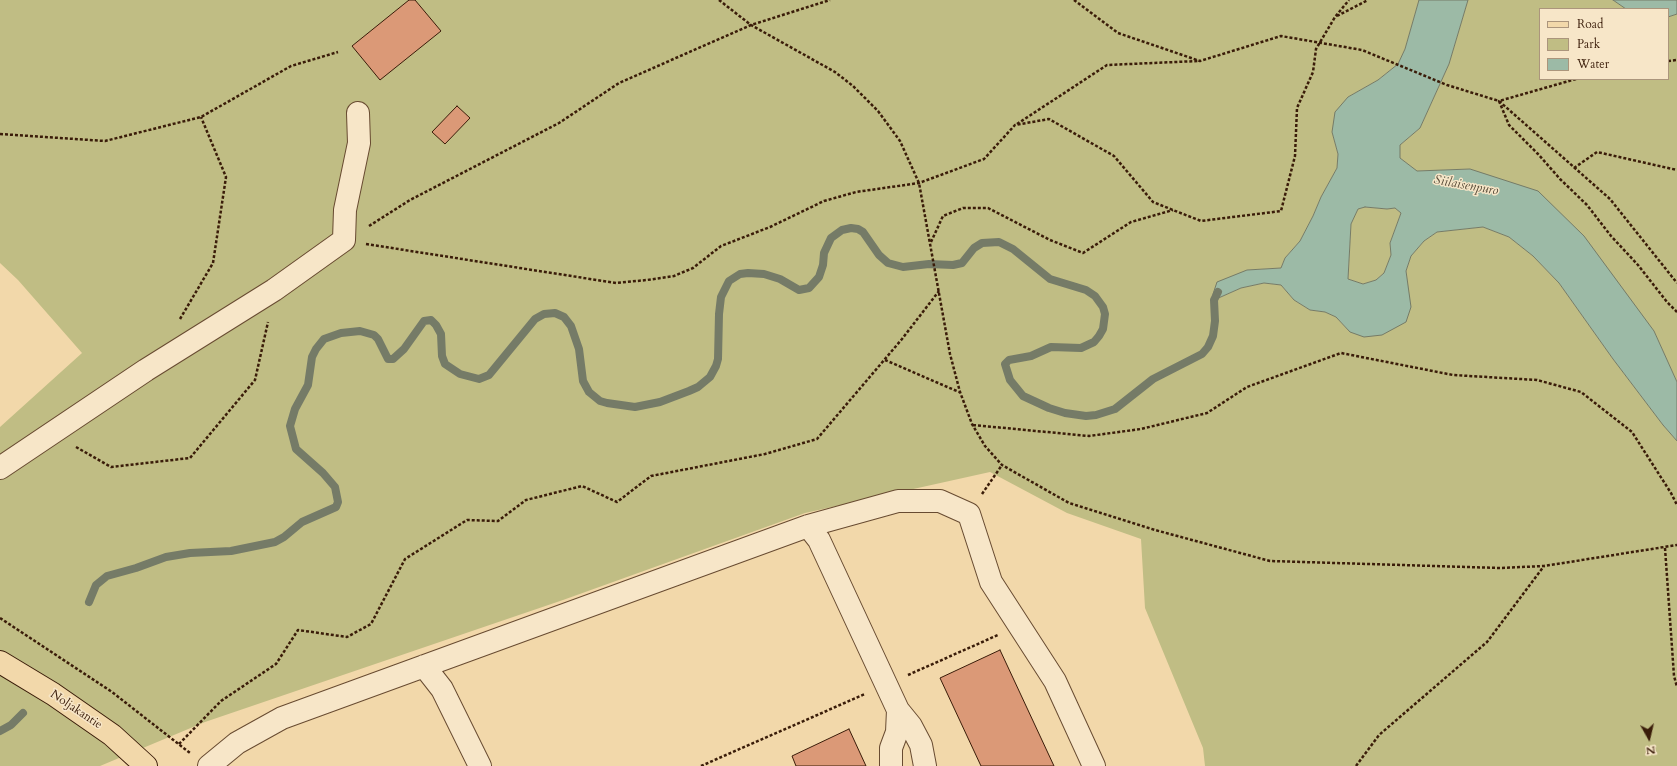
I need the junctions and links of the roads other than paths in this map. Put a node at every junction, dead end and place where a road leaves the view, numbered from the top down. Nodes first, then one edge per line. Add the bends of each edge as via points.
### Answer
1 (358, 113) dead end
2 (0, 468) edge
3 (808, 526) junction
4 (0, 662) edge
5 (424, 666) junction
6 (898, 710) junction
7 (202, 762) edge
8 (146, 766) edge
9 (480, 766) edge
10 (891, 766) edge
11 (926, 766) edge
12 (1094, 766) edge

1 - 2 street via 359,143 345,210 344,240 274,290 146,370
3 - 5 street
3 - 6 street via 819,540
3 - 12 street via 898,500 940,501 969,514 991,582 1055,681
4 - 8 main road, Noljakantie via 53,694 112,736
5 - 7 street via 282,718
5 - 9 street via 442,689
6 - 10 street via 898,732 891,748
6 - 11 street via 911,726 921,745

